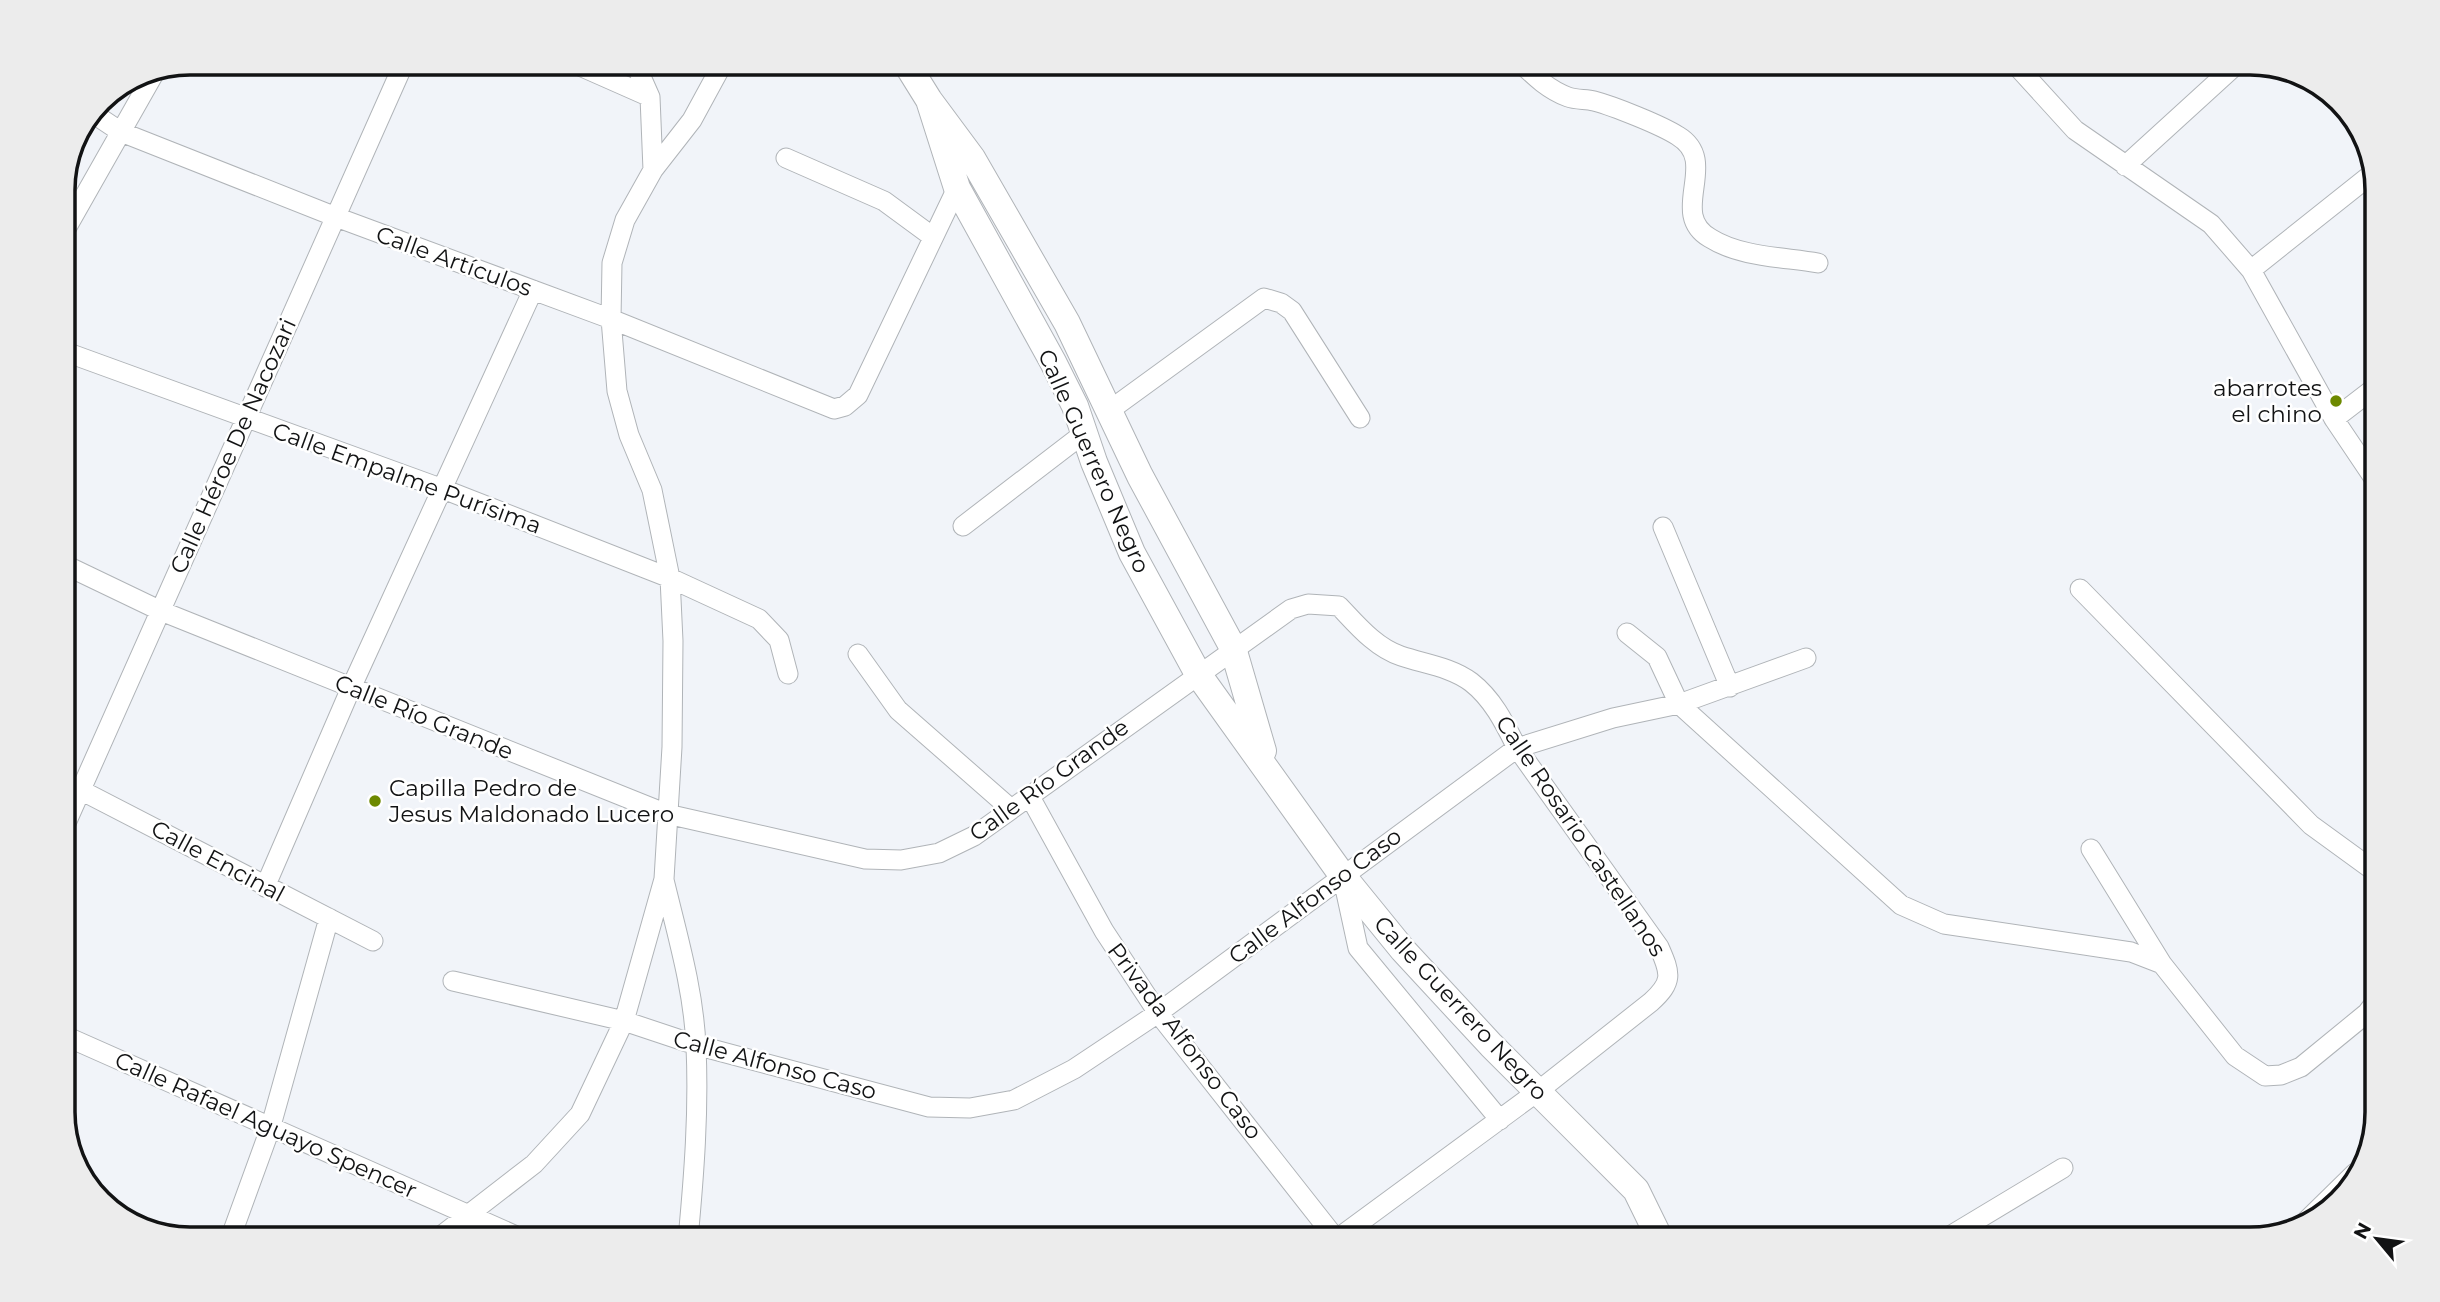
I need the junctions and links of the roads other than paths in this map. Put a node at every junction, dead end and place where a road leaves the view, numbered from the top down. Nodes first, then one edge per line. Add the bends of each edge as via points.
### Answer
1 (399, 75) edge
2 (600, 75) edge
3 (640, 75) edge
4 (716, 75) edge
5 (913, 75) edge
6 (1532, 75) edge
7 (2025, 75) edge
8 (2225, 75) edge
9 (149, 83) edge
10 (650, 97) junction
11 (929, 100) junction
12 (101, 118) edge
13 (121, 132) junction
14 (786, 158) dead end
15 (2124, 166) junction
16 (653, 170) junction
17 (2365, 180) edge
18 (957, 188) junction
19 (75, 213) edge
20 (336, 217) junction
21 (933, 237) junction
22 (1818, 263) dead end
23 (2251, 270) junction
24 (533, 290) junction
25 (611, 319) junction
26 (75, 355) edge
27 (2365, 395) edge
28 (1110, 410) junction
29 (244, 417) junction
30 (1360, 418) dead end
31 (2334, 419) junction
32 (1083, 434) junction
33 (2365, 466) edge
34 (443, 489) junction
35 (963, 526) dead end
36 (1663, 527) dead end
37 (75, 570) edge
38 (670, 578) junction
39 (2080, 589) dead end
40 (161, 611) junction
41 (1627, 633) dead end
42 (1233, 648) junction
43 (859, 654) dead end
44 (1807, 658) dead end
45 (788, 674) dead end
46 (1198, 674) junction
47 (1730, 687) junction
48 (351, 688) junction
49 (1679, 704) junction
50 (1517, 747) junction
51 (1269, 769) junction
52 (75, 787) edge
53 (82, 790) junction
54 (1029, 794) junction
55 (75, 805) edge
56 (1011, 809) junction
57 (667, 814) junction
58 (2091, 849) dead end
59 (2365, 864) edge
60 (1342, 875) junction
61 (664, 879) junction
62 (265, 887) junction
63 (328, 918) junction
64 (373, 941) dead end
65 (2162, 964) junction
66 (453, 981) dead end
67 (1158, 1013) junction
68 (2365, 1015) edge
69 (624, 1021) junction
70 (75, 1040) edge
71 (696, 1045) junction
72 (1537, 1092) junction
73 (1500, 1120) junction
74 (270, 1129) junction
75 (2063, 1168) dead end
76 (469, 1214) junction
77 (234, 1227) edge
78 (452, 1227) edge
79 (497, 1227) edge
80 (689, 1227) edge
81 (1327, 1227) edge
82 (1353, 1227) edge
83 (1654, 1227) edge
84 (1965, 1227) edge

1 - 20 street, Calle Héroe De Nacozari
2 - 10 street
3 - 10 street
4 - 16 street via 692,120
5 - 11 street, Calle Guerrero Negro
6 - 22 street via 1569,97 1595,101 1679,136 1693,150 1698,167 1692,206 1694,219 1706,237 1729,248
7 - 15 street via 2076,130
8 - 15 street
9 - 13 street
10 - 16 street
11 - 18 street, Calle Guerrero Negro
11 - 28 street, Calle Guerrero Negro via 972,158 1022,242
12 - 13 street, Calle Artículos
13 - 19 street
13 - 20 street, Calle Artículos
14 - 21 street via 884,201
15 - 23 street via 2211,224
16 - 25 street via 625,220 615,252
17 - 23 street
18 - 21 street
18 - 32 street, Calle Guerrero Negro via 1053,362
20 - 24 street, Calle Artículos
20 - 29 street, Calle Héroe De Nacozari
21 - 25 street, Calle Artículos via 858,395 834,409
23 - 31 street
24 - 25 street, Calle Artículos
24 - 34 street
25 - 38 street via 617,391 652,490
26 - 29 street, Calle Empalme Purísima
27 - 31 street
28 - 30 street via 1264,298 1293,311
28 - 42 street, Calle Guerrero Negro via 1140,476
29 - 34 street, Calle Empalme Purísima
29 - 40 street, Calle Héroe De Nacozari
31 - 33 street
32 - 35 street
32 - 46 street, Calle Guerrero Negro via 1132,553
34 - 38 street, Calle Empalme Purísima
34 - 48 street
36 - 47 street
37 - 40 street, Calle Río Grande
38 - 45 street, Calle Empalme Purísima via 759,619 779,640
38 - 57 street via 672,747
39 - 59 street via 2311,825
40 - 48 street, Calle Río Grande
40 - 53 street, Calle Héroe De Nacozari
41 - 49 street via 1657,657
42 - 46 street, Calle Rosario Castellanos
42 - 50 street, Calle Rosario Castellanos via 1291,609 1308,604 1339,606 1363,631 1398,656 1452,671 1470,681 1503,719
42 - 51 street, Calle Guerrero Negro
43 - 56 street via 898,710
44 - 47 street, Calle Alfonso Caso
46 - 51 street, Calle Guerrero Negro
46 - 54 street, Calle Río Grande
47 - 49 street, Calle Alfonso Caso
48 - 57 street, Calle Río Grande
48 - 62 street
49 - 50 street, Calle Alfonso Caso
49 - 65 street via 1901,905 1944,924 2131,952
50 - 60 street, Calle Alfonso Caso
50 - 72 street, Calle Rosario Castellanos via 1659,947 1669,974 1665,989 1651,1002
51 - 60 street, Calle Guerrero Negro
52 - 53 street, Calle Encinal
53 - 55 street, Calle Héroe De Nacozari
53 - 62 street, Calle Encinal
54 - 56 street, Calle Río Grande
54 - 67 street, Privada Alfonso Caso via 1104,930
56 - 57 street, Calle Río Grande via 974,836 939,853 901,860 852,856
57 - 61 street
58 - 65 street
60 - 67 street, Calle Alfonso Caso
60 - 72 street, Calle Guerrero Negro via 1403,950
60 - 73 street via 1358,948
61 - 69 street
61 - 71 street via 684,962
62 - 63 street, Calle Encinal
63 - 64 street, Calle Encinal
63 - 74 street
65 - 68 street via 2235,1056 2265,1076 2301,1068
66 - 69 street, Calle Alfonso Caso
67 - 71 street, Calle Alfonso Caso via 1074,1069 1014,1100 970,1108 929,1107
67 - 81 street, Privada Alfonso Caso
69 - 71 street, Calle Alfonso Caso
69 - 76 street via 580,1114 534,1164
70 - 74 street, Calle Rafael Aguayo Spencer
71 - 80 street
72 - 73 street, Calle Rosario Castellanos
72 - 83 street, Calle Guerrero Negro via 1636,1190
73 - 82 street, Calle Rosario Castellanos
74 - 76 street, Calle Rafael Aguayo Spencer
74 - 77 street
75 - 84 street
76 - 78 street
76 - 79 street, Calle Rafael Aguayo Spencer

